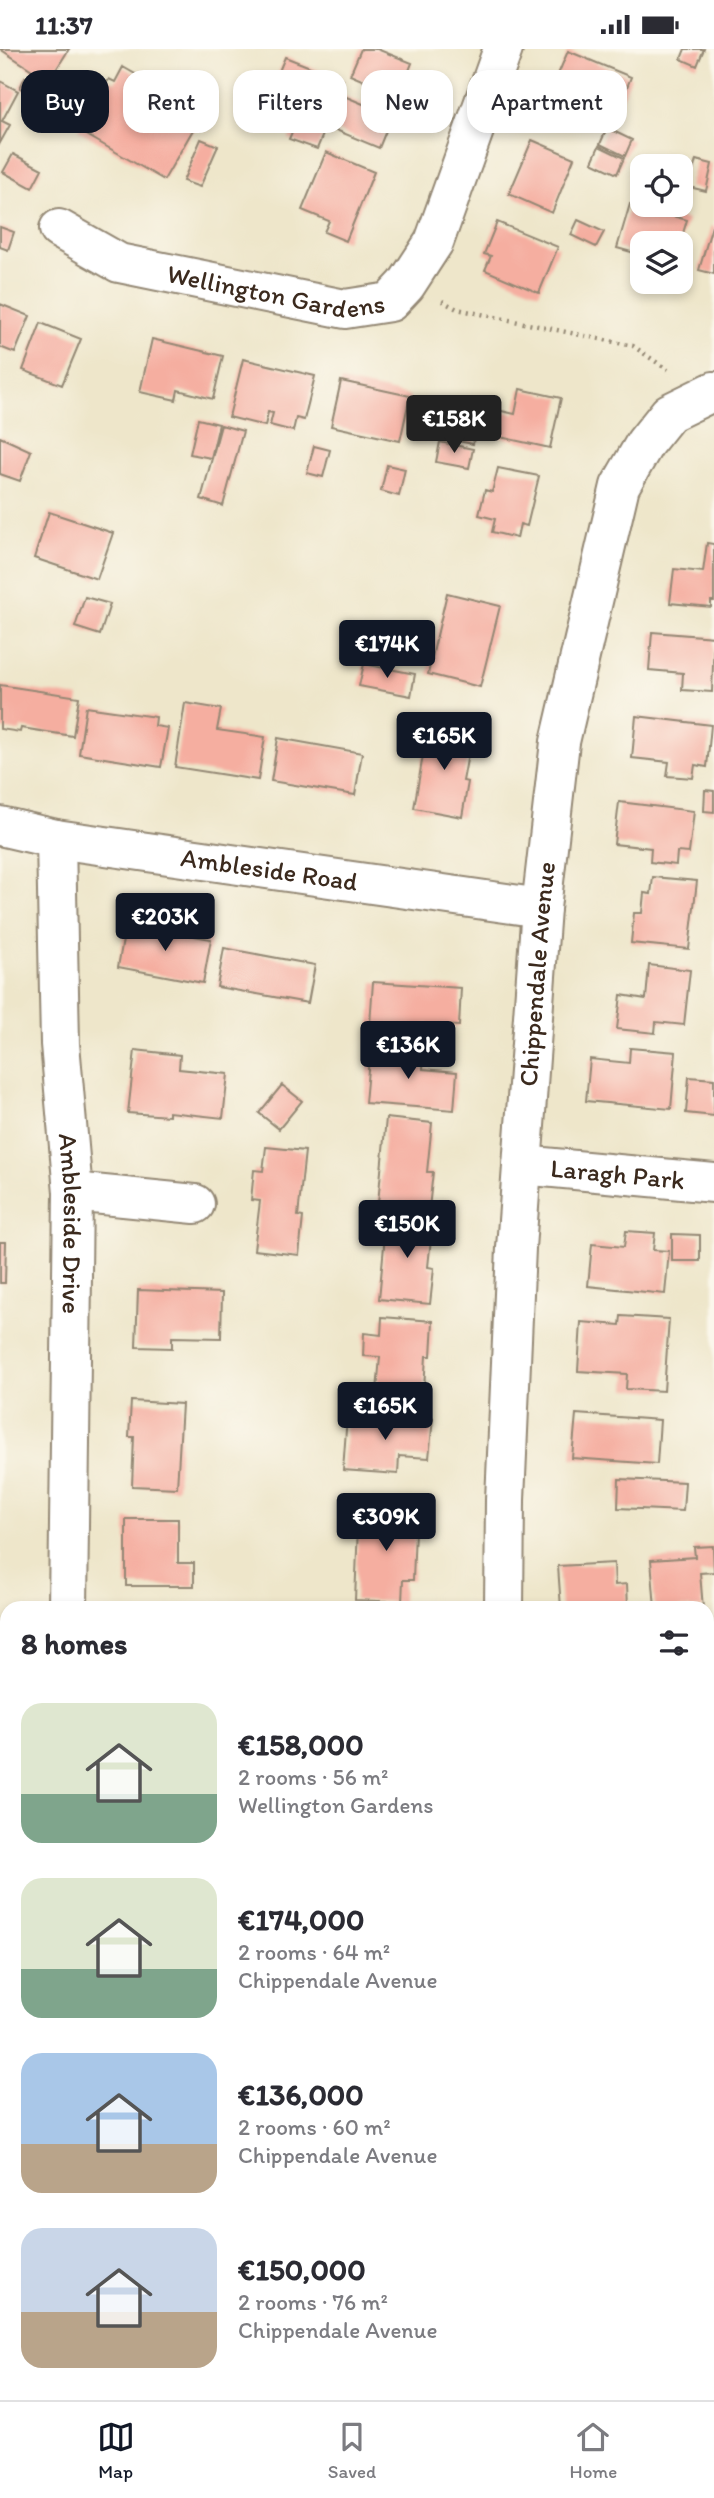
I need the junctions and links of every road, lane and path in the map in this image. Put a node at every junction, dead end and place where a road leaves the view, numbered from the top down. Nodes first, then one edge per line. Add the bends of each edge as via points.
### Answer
1 (503, 49) edge
2 (60, 229) dead end
3 (406, 285) junction
4 (701, 397) edge
5 (0, 826) edge
6 (56, 839) junction
7 (541, 908) junction
8 (522, 1165) junction
9 (714, 1183) edge
10 (73, 1192) junction
11 (195, 1204) dead end
12 (68, 1601) edge
13 (504, 1601) edge

1 - 3 street, Wellington Gardens via 434,242
2 - 3 street, Wellington Gardens via 119,263 345,309 390,302
3 - 4 path via 457,309 633,346
4 - 7 street, Chippendale Avenue via 669,413 620,486 560,742
5 - 6 street, Ambleside Road
6 - 7 street, Ambleside Road
6 - 10 street, Ambleside Drive via 60,1044
7 - 8 street, Chippendale Avenue
8 - 9 street, Laragh Park
8 - 13 street, Chippendale Avenue
10 - 11 street
10 - 12 street, Ambleside Drive

